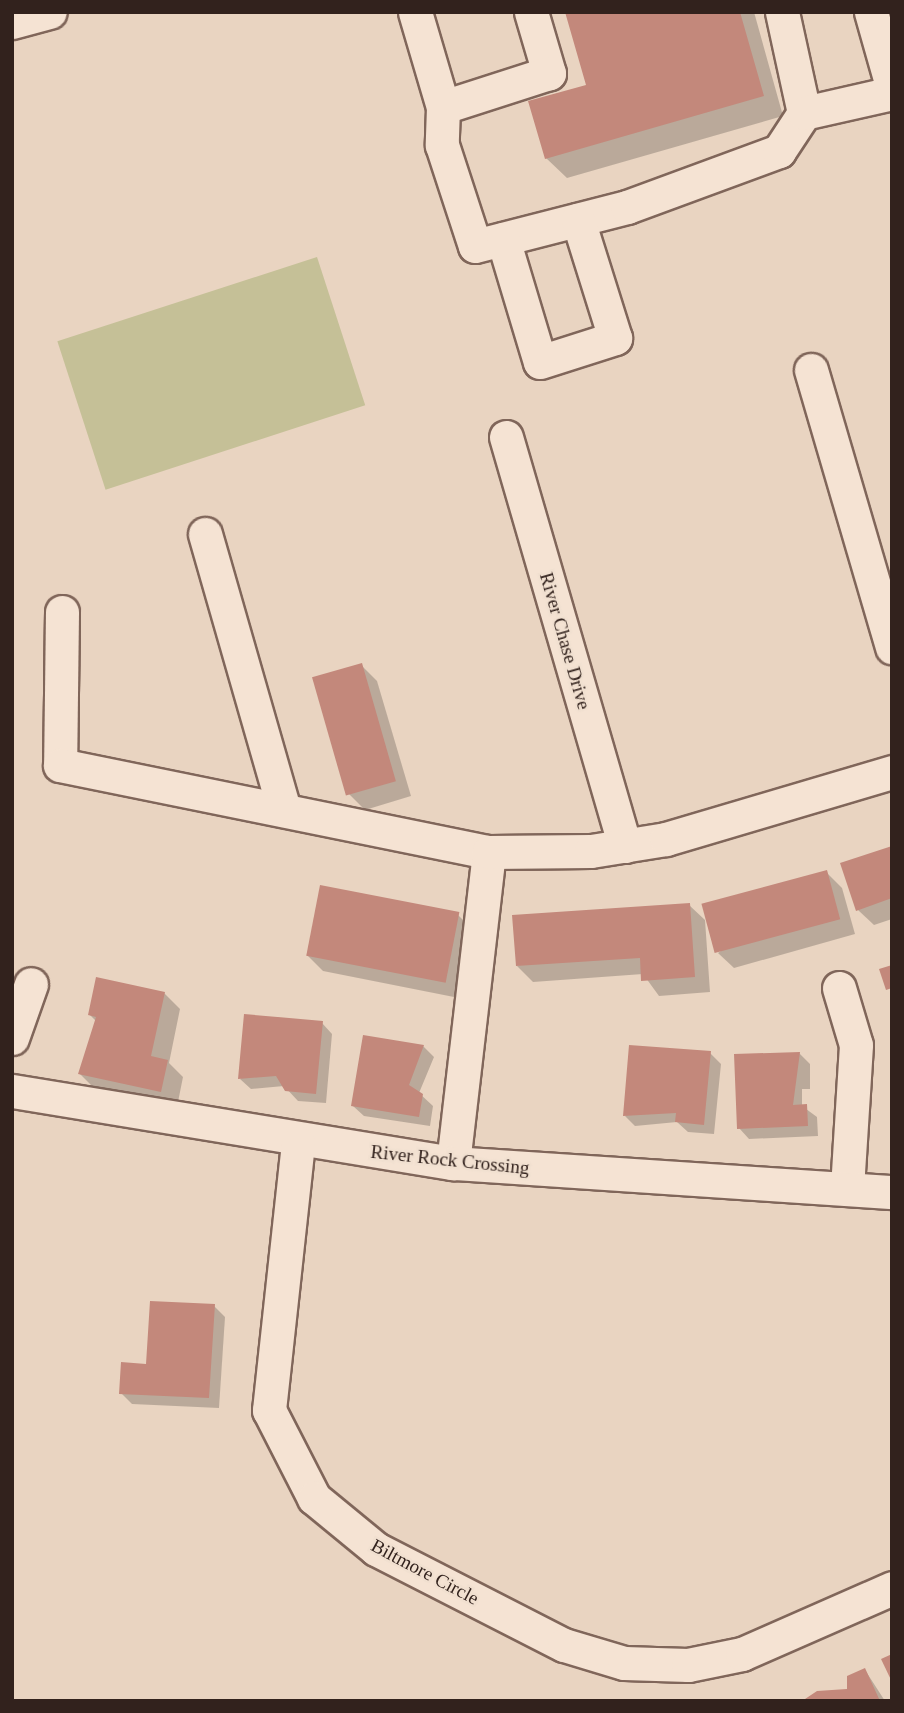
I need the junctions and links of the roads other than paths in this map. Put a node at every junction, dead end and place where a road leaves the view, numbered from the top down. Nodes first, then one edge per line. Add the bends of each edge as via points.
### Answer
1 (415, 12) edge
2 (531, 12) edge
3 (782, 12) edge
4 (872, 12) edge
5 (892, 86) edge
6 (892, 93) edge
7 (443, 107) junction
8 (804, 113) junction
9 (578, 220) junction
10 (503, 239) junction
11 (811, 370) dead end
12 (506, 437) dead end
13 (205, 534) dead end
14 (61, 612) dead end
15 (892, 647) edge
16 (892, 772) edge
17 (284, 810) junction
18 (625, 846) junction
19 (489, 852) junction
20 (31, 984) dead end
21 (839, 988) dead end
22 (12, 1038) edge
23 (12, 1091) edge
24 (298, 1143) junction
25 (453, 1163) junction
26 (847, 1189) junction
27 (892, 1192) edge
28 (892, 1588) edge

1 - 7 street
2 - 7 street via 549,73
3 - 8 street
4 - 5 street
6 - 8 street
7 - 10 street via 442,145 475,246
8 - 9 street via 779,151
9 - 10 street
9 - 10 street via 615,338 540,362
11 - 15 street
12 - 18 street, River Chase Drive
13 - 17 street
14 - 17 street via 60,765
16 - 18 street
17 - 19 street
18 - 19 street
19 - 25 street
20 - 22 street
21 - 26 street via 856,1045
23 - 24 street, River Rock Crossing
24 - 25 street, River Rock Crossing
24 - 28 street, Biltmore Circle via 269,1410 314,1498 376,1549 564,1646 624,1663 688,1665 742,1654
25 - 26 street, River Rock Crossing
26 - 27 street, River Rock Crossing

